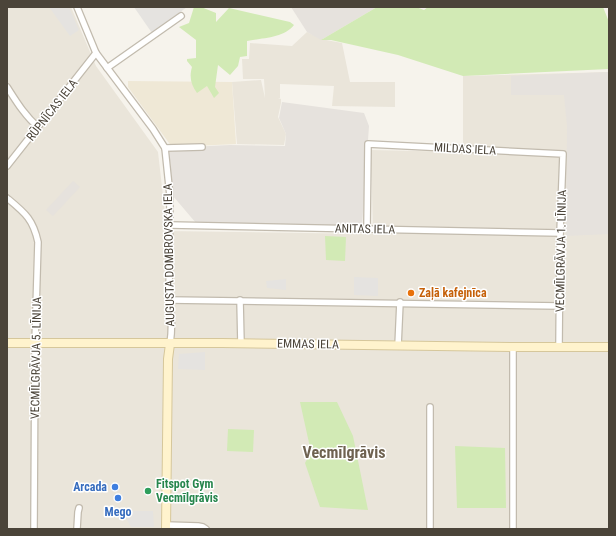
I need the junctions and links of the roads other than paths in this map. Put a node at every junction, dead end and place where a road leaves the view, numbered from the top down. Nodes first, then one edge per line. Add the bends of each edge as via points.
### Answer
1 (77, 7) edge
2 (181, 16) dead end
3 (96, 53) junction
4 (107, 68) junction
5 (7, 87) edge
6 (38, 127) junction
7 (202, 147) dead end
8 (165, 148) junction
9 (563, 154) joint
10 (7, 166) edge
11 (7, 198) edge
12 (170, 225) junction
13 (367, 229) junction
14 (560, 234) junction
15 (169, 300) junction
16 (240, 300) junction
17 (400, 302) junction
18 (560, 306) junction
19 (7, 343) edge
20 (35, 344) junction
21 (170, 344) junction
22 (241, 344) junction
23 (398, 346) junction
24 (514, 347) junction
25 (559, 347) junction
26 (609, 347) edge
27 (430, 407) dead end
28 (80, 508) dead end
29 (166, 527) edge
30 (34, 529) edge
31 (77, 529) edge
32 (206, 529) edge
33 (430, 529) edge
34 (513, 529) edge

1 - 3 street, AUGUSTA DOMBROVSKA IELA
2 - 4 street
3 - 4 street, AUGUSTA DOMBROVSKA IELA
3 - 6 street, RŪPNĪCAS IELA
4 - 8 street, AUGUSTA DOMBROVSKA IELA
5 - 6 street
6 - 10 street, RŪPNĪCAS IELA
7 - 8 street
8 - 12 street, AUGUSTA DOMBROVSKA IELA
9 - 13 street, MILDAS IELA via 368,144
9 - 14 street, VECMĪLGRĀVJA 1. LĪNIJA
11 - 20 street, VECMĪLGRĀVJA 5. LĪNIJA via 31,221 38,242
12 - 13 street, ANITAS IELA
12 - 15 street, AUGUSTA DOMBROVSKA IELA
13 - 14 street, ANITAS IELA
14 - 18 street, VECMĪLGRĀVJA 1. LĪNIJA
15 - 16 street
15 - 21 street, AUGUSTA DOMBROVSKA IELA
16 - 17 street
16 - 22 street
17 - 18 street
17 - 23 street
18 - 25 street, VECMĪLGRĀVJA 1. LĪNIJA
19 - 20 street, EMMAS IELA
20 - 21 street, EMMAS IELA
20 - 30 street, VECMĪLGRĀVJA 5. LĪNIJA
21 - 22 street, EMMAS IELA
21 - 29 street, AUGUSTA DOMBROVSKA IELA
22 - 23 street, EMMAS IELA
23 - 24 street, EMMAS IELA
24 - 25 street, EMMAS IELA
24 - 34 street
25 - 26 street, EMMAS IELA
27 - 33 street
28 - 31 street
29 - 32 street

